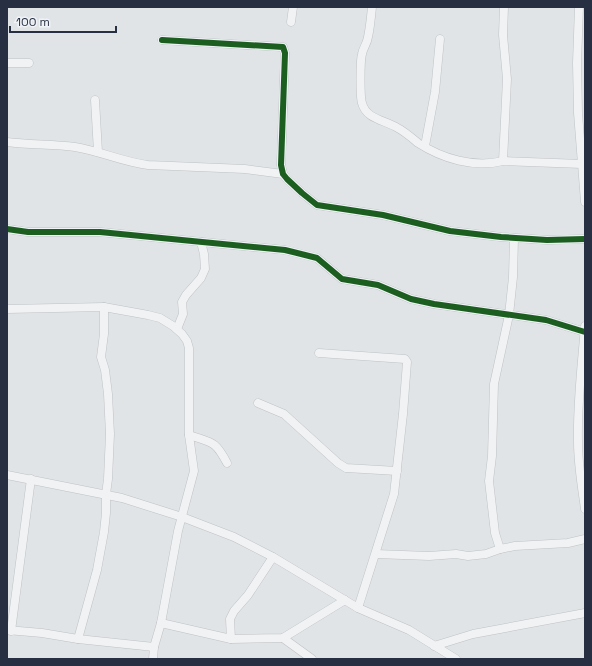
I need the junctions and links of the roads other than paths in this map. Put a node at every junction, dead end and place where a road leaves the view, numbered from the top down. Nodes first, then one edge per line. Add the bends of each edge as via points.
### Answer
1 (293, 7) edge
2 (372, 7) edge
3 (504, 7) edge
4 (579, 7) edge
5 (291, 22) dead end
6 (440, 39) dead end
7 (162, 40) dead end
8 (7, 63) edge
9 (29, 63) dead end
10 (95, 100) dead end
11 (7, 142) edge
12 (425, 146) junction
13 (98, 152) junction
14 (502, 161) junction
15 (582, 164) junction
16 (283, 174) junction
17 (585, 202) edge
18 (7, 229) edge
19 (514, 239) junction
20 (585, 239) edge
21 (201, 242) junction
22 (104, 307) junction
23 (7, 309) edge
24 (509, 315) junction
25 (585, 326) edge
26 (177, 329) junction
27 (585, 332) edge
28 (319, 353) dead end
29 (258, 403) dead end
30 (189, 435) junction
31 (226, 463) dead end
32 (397, 471) junction
33 (7, 475) edge
34 (31, 479) junction
35 (106, 494) junction
36 (585, 509) edge
37 (182, 517) junction
38 (585, 539) edge
39 (500, 549) junction
40 (376, 554) junction
41 (273, 557) junction
42 (345, 600) junction
43 (358, 608) junction
44 (585, 613) edge
45 (161, 623) junction
46 (9, 630) edge
47 (283, 638) junction
48 (78, 639) junction
49 (230, 639) junction
50 (434, 646) junction
51 (154, 647) junction
52 (153, 659) edge
53 (312, 659) edge
54 (456, 659) edge

1 - 5 street
2 - 12 street via 368,38 361,58 362,104 368,114 396,127
3 - 14 street via 508,79
4 - 15 street via 577,62
6 - 12 street via 435,92
7 - 16 street via 283,47
8 - 9 street
10 - 13 street
11 - 13 street via 75,147
12 - 14 street via 461,161 491,164
13 - 16 street via 134,164 246,169
14 - 15 street
15 - 17 street
16 - 19 street via 317,205 383,215 450,231
18 - 21 street via 28,232 100,232
19 - 20 street
19 - 24 street
21 - 24 street via 293,251 317,258 342,280 378,285 411,299 434,304
21 - 26 street via 205,269 182,302 183,314
22 - 23 street
22 - 26 street via 160,318
22 - 35 street via 101,357 108,394 110,434
24 - 27 street via 546,320
24 - 39 street via 494,384 489,481 494,526
25 - 27 street
26 - 30 street via 187,340 189,348
27 - 36 street via 579,393 578,442
28 - 32 street via 406,360
29 - 32 street via 284,414 346,468
30 - 31 street via 216,444
30 - 37 street via 194,471
32 - 40 street via 393,501
33 - 34 street
34 - 35 street
34 - 46 street
35 - 37 street
35 - 48 street via 104,532 97,570
37 - 41 street via 247,542
37 - 45 street
38 - 39 street
39 - 40 street via 468,556
40 - 43 street
41 - 42 street
41 - 49 street via 234,611 230,619
42 - 43 street
42 - 47 street
43 - 50 street via 409,630
44 - 50 street via 473,634
45 - 49 street
45 - 51 street
46 - 48 street
47 - 49 street
47 - 53 street
48 - 51 street
50 - 54 street
51 - 52 street

